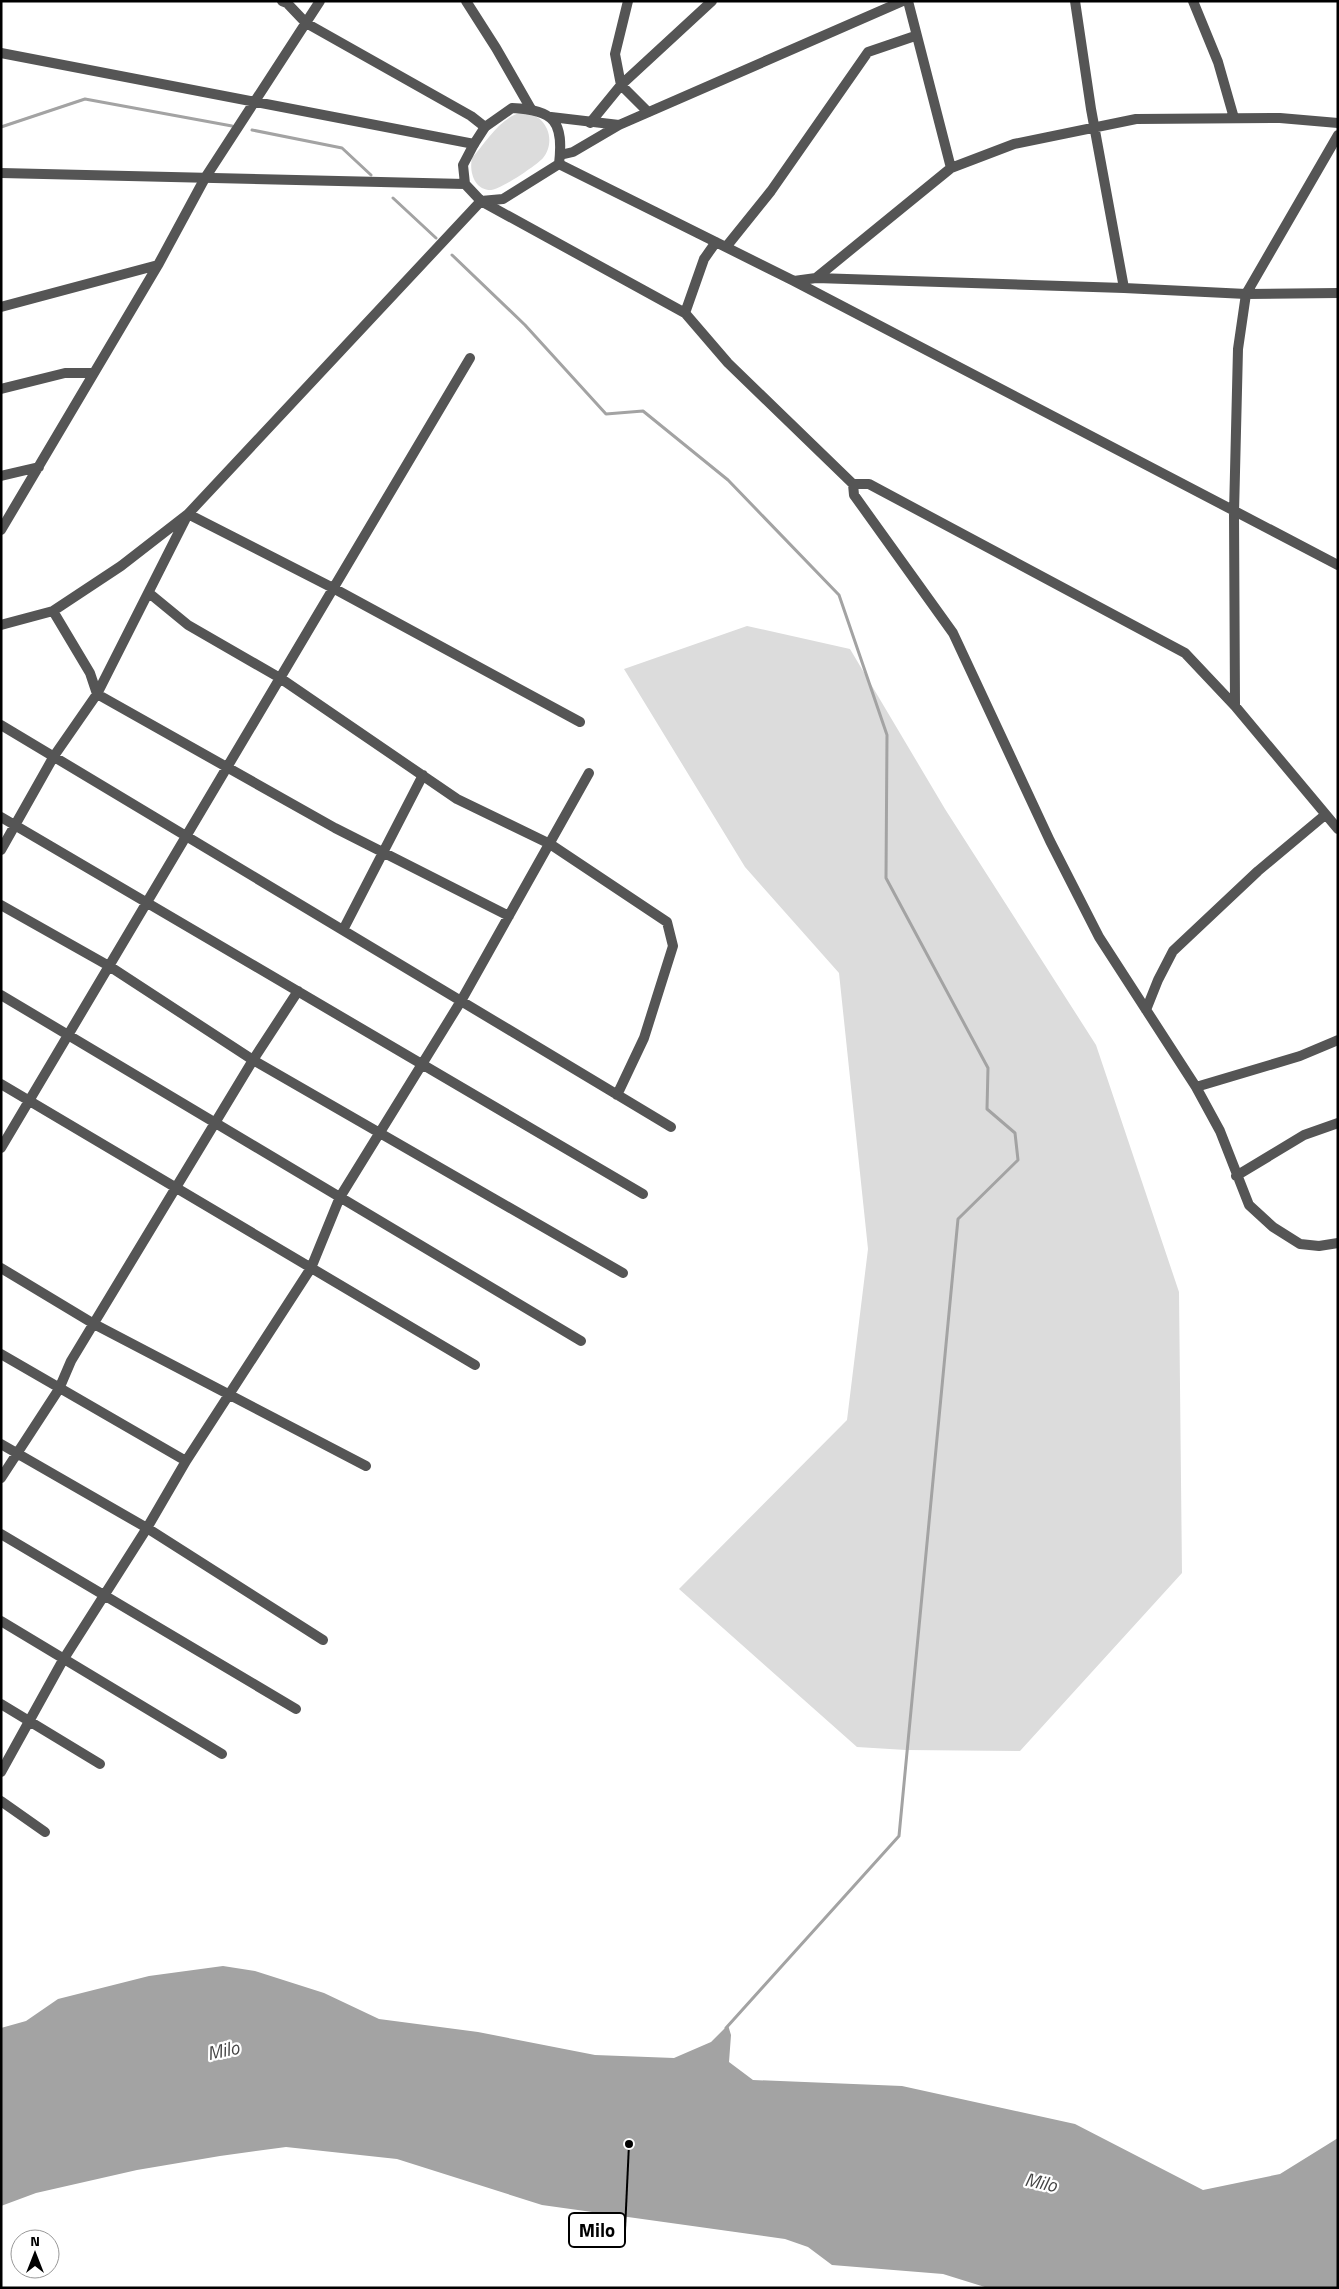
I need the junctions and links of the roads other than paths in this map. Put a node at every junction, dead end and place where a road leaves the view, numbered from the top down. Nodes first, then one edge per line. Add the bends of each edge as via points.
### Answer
1 (282, 1) edge
2 (320, 1) edge
3 (466, 1) edge
4 (628, 1) edge
5 (712, 1) edge
6 (904, 1) edge
7 (908, 1) edge
8 (1074, 1) edge
9 (1193, 1) edge
10 (306, 23) junction
11 (916, 36) junction
12 (1, 53) edge
13 (621, 85) junction
14 (254, 101) junction
15 (531, 109) junction
16 (648, 112) junction
17 (551, 117) junction
18 (1234, 118) junction
19 (590, 123) junction
20 (1338, 123) edge
21 (620, 124) junction
22 (486, 127) junction
23 (1094, 127) junction
24 (1338, 135) edge
25 (474, 144) junction
26 (560, 160) junction
27 (951, 168) junction
28 (1, 173) edge
29 (205, 178) junction
30 (465, 184) junction
31 (481, 202) junction
32 (716, 242) junction
33 (726, 247) junction
34 (158, 266) junction
35 (816, 278) junction
36 (794, 281) junction
37 (1124, 288) junction
38 (1338, 293) edge
39 (1246, 294) junction
40 (1, 307) edge
41 (685, 313) junction
42 (470, 358) dead end
43 (94, 373) junction
44 (1, 389) edge
45 (38, 467) junction
46 (1, 476) edge
47 (853, 484) junction
48 (1234, 513) junction
49 (188, 514) junction
50 (1, 530) edge
51 (1338, 565) edge
52 (333, 588) junction
53 (149, 593) junction
54 (53, 611) junction
55 (1, 625) edge
56 (280, 678) junction
57 (97, 694) junction
58 (1235, 706) junction
59 (580, 722) dead end
60 (1, 725) edge
61 (54, 756) junction
62 (227, 767) junction
63 (589, 773) dead end
64 (423, 775) junction
65 (1325, 815) junction
66 (1, 817) edge
67 (16, 825) junction
68 (1338, 829) edge
69 (186, 836) junction
70 (550, 844) junction
71 (1, 850) edge
72 (384, 851) junction
73 (147, 903) junction
74 (1, 905) edge
75 (509, 916) junction
76 (343, 930) junction
77 (109, 966) junction
78 (298, 990) junction
79 (1, 995) edge
80 (461, 1001) junction
81 (1146, 1010) junction
82 (68, 1036) junction
83 (1338, 1040) edge
84 (253, 1060) junction
85 (422, 1063) junction
86 (1, 1084) edge
87 (1196, 1087) junction
88 (617, 1095) junction
89 (29, 1101) junction
90 (215, 1123) junction
91 (1338, 1123) edge
92 (671, 1127) dead end
93 (380, 1132) junction
94 (1, 1148) edge
95 (1236, 1176) junction
96 (176, 1188) junction
97 (643, 1194) dead end
98 (340, 1196) junction
99 (1338, 1243) edge
100 (1, 1268) edge
101 (311, 1268) junction
102 (623, 1273) dead end
103 (94, 1324) junction
104 (581, 1341) dead end
105 (1, 1354) edge
106 (475, 1365) dead end
107 (59, 1389) junction
108 (230, 1395) junction
109 (1, 1444) edge
110 (16, 1453) junction
111 (186, 1461) junction
112 (366, 1466) dead end
113 (1, 1478) edge
114 (147, 1528) junction
115 (1, 1534) edge
116 (105, 1596) junction
117 (1, 1621) edge
118 (323, 1640) dead end
119 (63, 1660) junction
120 (1, 1704) edge
121 (296, 1709) dead end
122 (31, 1721) junction
123 (222, 1754) dead end
124 (100, 1764) dead end
125 (1, 1772) edge
126 (1, 1801) edge
127 (45, 1832) dead end

1 - 10 street
2 - 10 street
3 - 15 street
4 - 13 street via 615,54
5 - 13 street
6 - 16 street
7 - 11 street
8 - 23 street
9 - 18 street via 1218,62
10 - 14 street
10 - 22 street
11 - 27 street
11 - 33 street via 868,52 771,191
12 - 14 street
13 - 16 street
13 - 19 street
14 - 25 street
14 - 29 street
15 - 17 street
15 - 22 street via 512,108
16 - 21 street
17 - 19 street
17 - 26 street via 559,128
18 - 20 street
18 - 23 street via 1136,119
19 - 21 street
21 - 26 street
22 - 25 street
23 - 27 street via 1014,144
23 - 37 street
24 - 39 street
25 - 30 street via 463,165
26 - 31 street via 503,199
26 - 32 street
27 - 35 street
28 - 29 street
29 - 30 street
29 - 34 street
30 - 31 street
31 - 41 street
31 - 49 street
32 - 33 street
32 - 41 street via 704,259
33 - 36 street
34 - 40 street
34 - 43 street
35 - 36 street
35 - 37 street
36 - 48 street
37 - 39 street
38 - 39 street
39 - 48 street via 1238,349
41 - 47 street via 728,363
42 - 52 street
43 - 44 street via 65,373
43 - 45 street
45 - 46 street
45 - 50 street
47 - 58 street via 869,484 1185,653
47 - 81 street via 854,495 953,633 1050,841 1099,936
48 - 51 street
48 - 58 street
49 - 52 street
49 - 53 street
49 - 54 street via 121,566
52 - 56 street
52 - 59 street
53 - 56 street via 188,625
53 - 57 street
54 - 55 street
54 - 57 street via 90,674
56 - 62 street
56 - 64 street
57 - 61 street
57 - 62 street
58 - 65 street
60 - 61 street
61 - 67 street
61 - 69 street
62 - 69 street
62 - 72 street via 335,828
63 - 70 street
64 - 70 street via 457,799
64 - 72 street
65 - 68 street
65 - 81 street via 1258,871 1173,951
66 - 67 street
67 - 71 street
67 - 73 street
69 - 73 street
69 - 76 street
70 - 75 street
70 - 88 street via 667,922 673,946 644,1038
72 - 75 street
72 - 76 street
73 - 77 street
73 - 78 street
74 - 77 street
75 - 80 street
76 - 80 street
77 - 82 street
77 - 84 street
78 - 84 street
78 - 85 street
79 - 82 street
80 - 85 street
80 - 88 street
81 - 87 street
82 - 89 street
82 - 90 street
83 - 87 street via 1300,1056
84 - 90 street
84 - 93 street
85 - 93 street
85 - 97 street
86 - 89 street
87 - 95 street via 1220,1132
88 - 92 street
89 - 94 street
89 - 96 street
90 - 96 street
90 - 98 street
91 - 95 street via 1304,1135
93 - 98 street
93 - 102 street
95 - 99 street via 1249,1205 1274,1227 1300,1244
96 - 101 street
96 - 103 street
98 - 101 street
98 - 104 street
100 - 103 street
101 - 106 street
101 - 108 street
103 - 107 street via 71,1361
103 - 108 street
105 - 107 street
107 - 110 street
107 - 111 street
108 - 111 street
108 - 112 street
109 - 110 street
110 - 113 street
110 - 114 street
111 - 114 street
114 - 116 street
114 - 118 street
115 - 116 street
116 - 119 street
116 - 121 street
117 - 119 street
119 - 122 street
119 - 123 street
120 - 122 street
122 - 124 street
122 - 125 street
126 - 127 street

